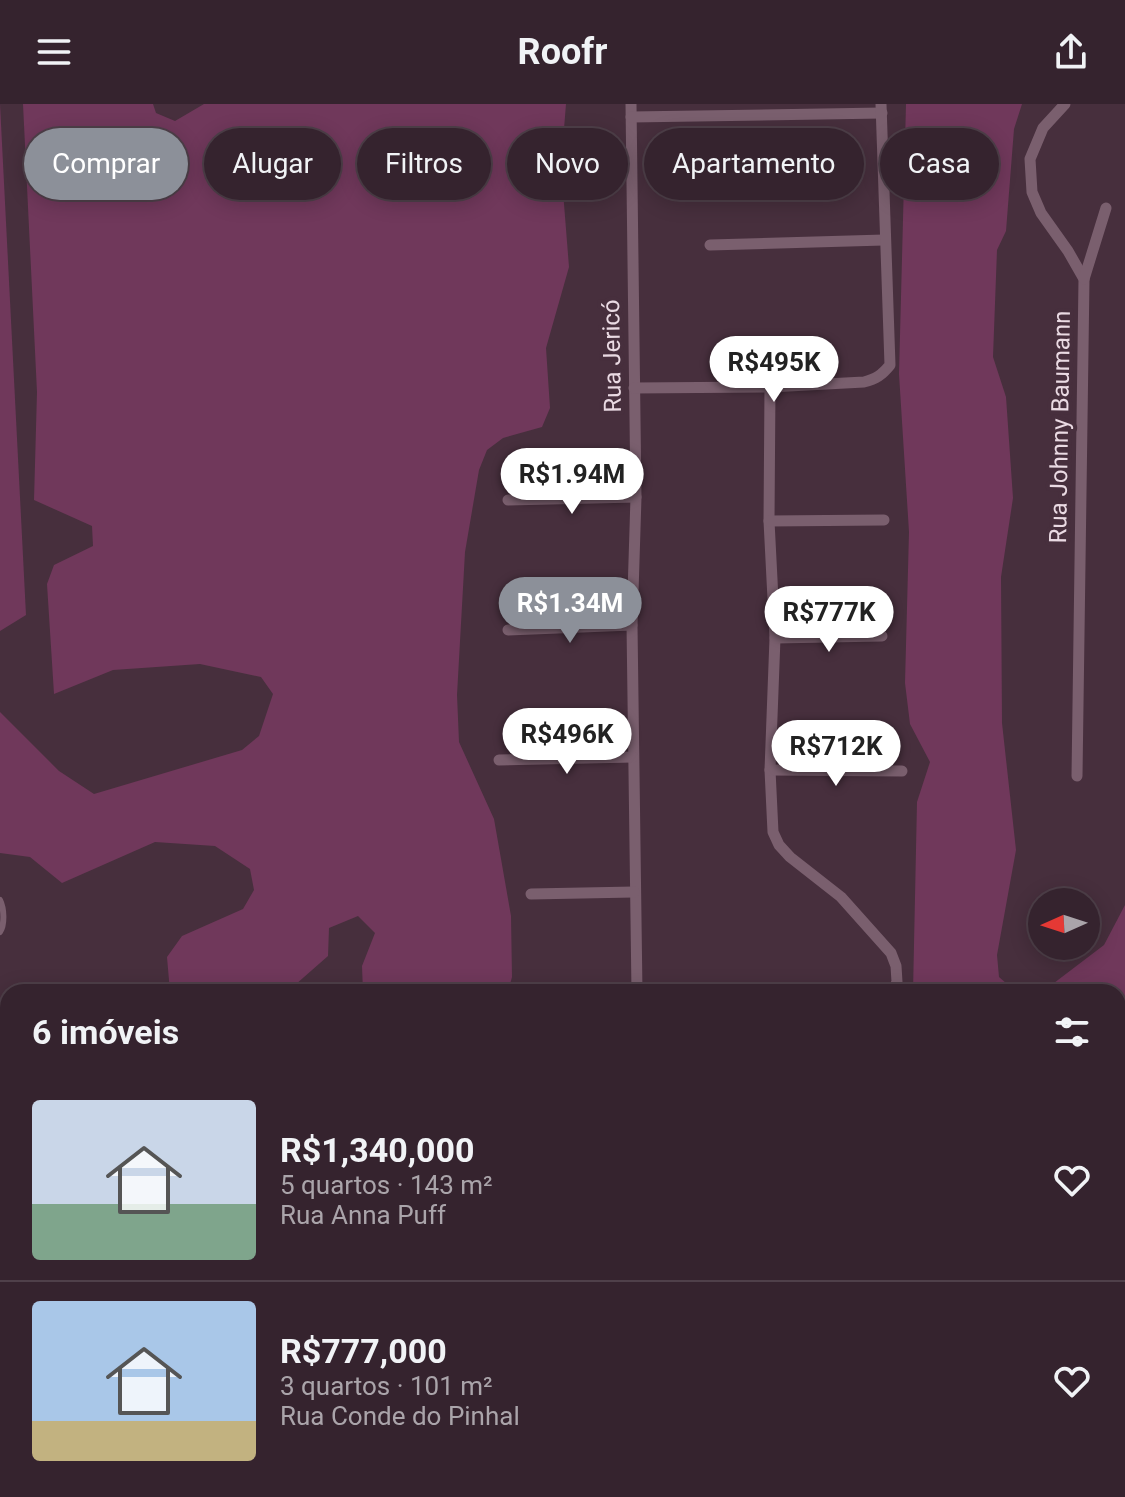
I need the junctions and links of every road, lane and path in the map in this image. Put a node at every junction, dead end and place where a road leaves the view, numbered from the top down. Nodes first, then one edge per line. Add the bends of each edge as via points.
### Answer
1 (1065, 104) edge
2 (882, 109) edge
3 (631, 110) edge
4 (1106, 208) dead end
5 (884, 240) junction
6 (710, 245) dead end
7 (1084, 279) junction
8 (770, 387) junction
9 (634, 388) junction
10 (636, 497) junction
11 (508, 500) dead end
12 (884, 520) dead end
13 (769, 521) junction
14 (632, 625) junction
15 (508, 630) dead end
16 (882, 636) dead end
17 (775, 638) junction
18 (633, 757) junction
19 (499, 760) dead end
20 (770, 770) junction
21 (902, 771) dead end
22 (1077, 776) dead end
23 (634, 892) junction
24 (531, 894) dead end
25 (0, 900) edge
26 (0, 932) edge
27 (637, 984) edge
28 (896, 984) edge

1 - 7 street, Rua Johnny Baumann via 1043,128 1030,159 1032,192
2 - 3 street
2 - 5 street
3 - 9 street, Rua Jericó
4 - 7 street
5 - 6 street
5 - 8 street via 890,365 864,382
7 - 22 street, Rua Johnny Baumann
8 - 9 street
8 - 13 street
9 - 10 street, Rua Jericó
10 - 11 street
10 - 14 street, Rua Jericó
12 - 13 street
13 - 17 street
14 - 15 street
14 - 18 street, Rua Jericó
16 - 17 street
17 - 20 street
18 - 19 street
18 - 23 street, Rua Jericó
20 - 21 street
20 - 28 street via 773,832 779,845 841,897 891,953
23 - 24 street
23 - 27 street, Rua Jericó
25 - 26 lane

